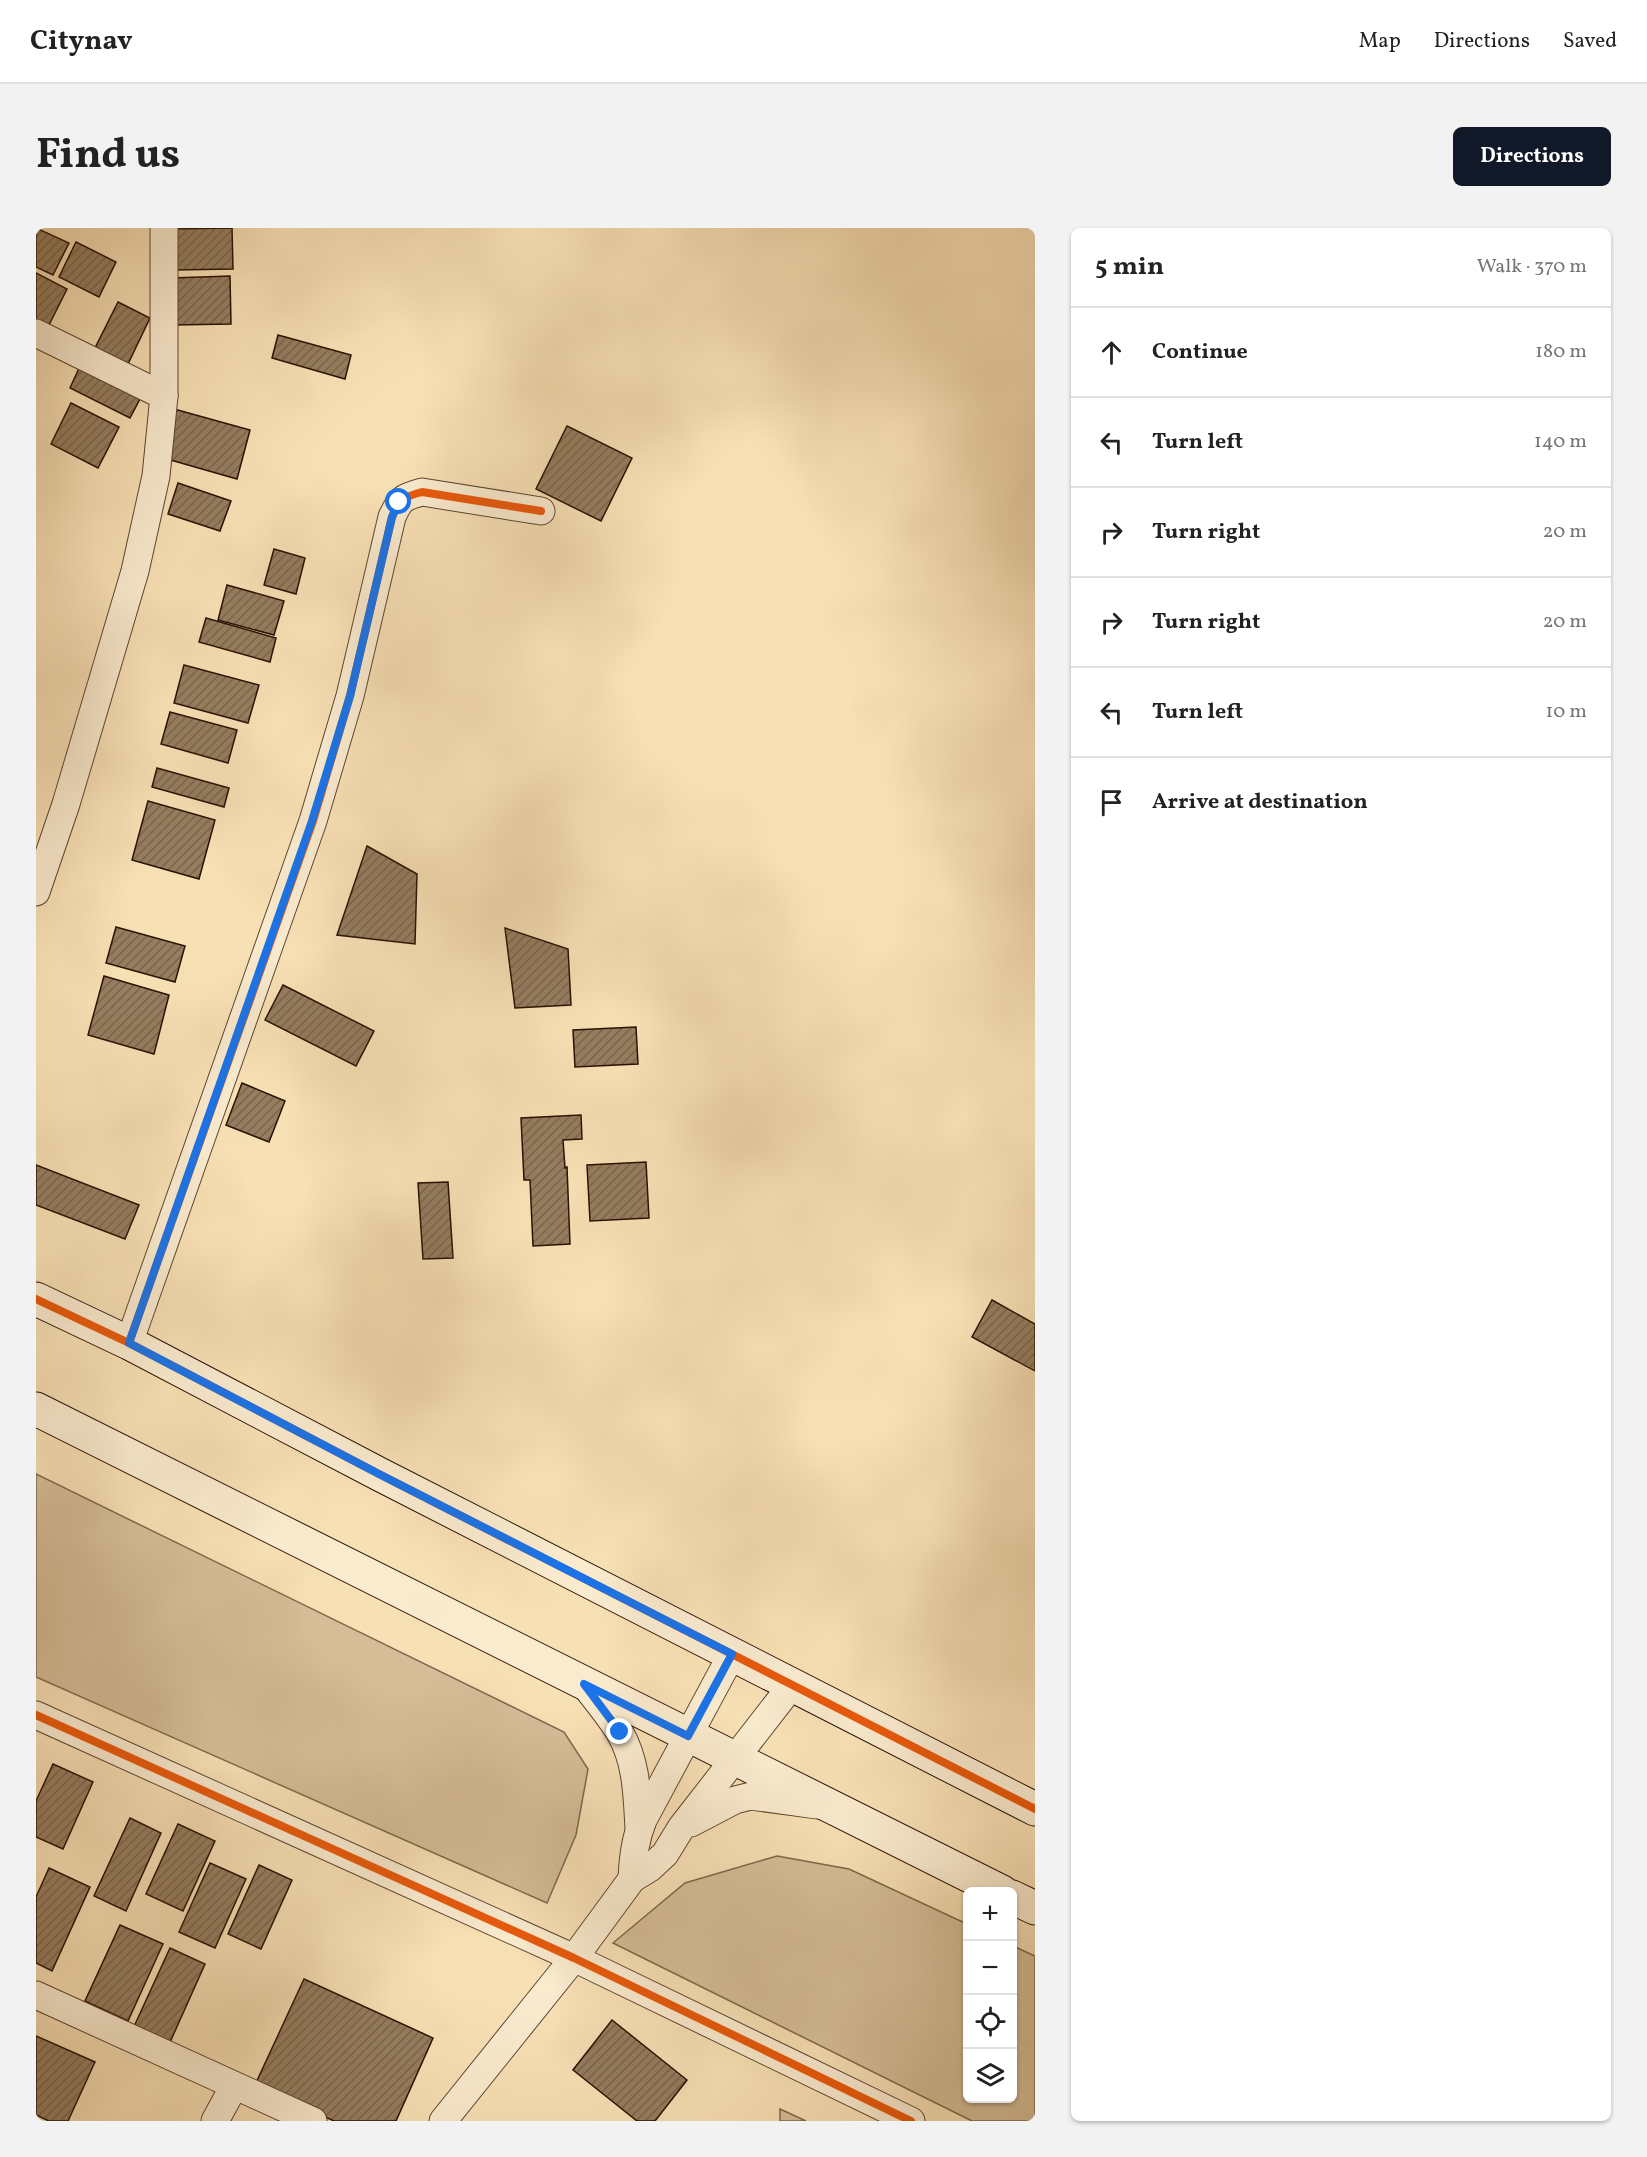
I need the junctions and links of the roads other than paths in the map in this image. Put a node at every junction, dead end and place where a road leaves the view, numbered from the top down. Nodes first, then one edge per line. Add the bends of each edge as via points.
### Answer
1 (164, 228) edge
2 (36, 333) edge
3 (164, 396) junction
4 (541, 511) dead end
5 (36, 892) edge
6 (36, 1299) edge
7 (129, 1343) junction
8 (36, 1409) edge
9 (732, 1654) junction
10 (584, 1684) junction
11 (792, 1685) junction
12 (36, 1715) edge
13 (688, 1736) junction
14 (736, 1757) junction
15 (833, 1808) junction
16 (1035, 1809) edge
17 (681, 1828) junction
18 (640, 1829) junction
19 (632, 1879) junction
20 (992, 1887) edge
21 (1017, 1899) edge
22 (1035, 1908) edge
23 (574, 1958) junction
24 (36, 1995) edge
25 (234, 2086) junction
26 (215, 2121) edge
27 (313, 2121) edge
28 (443, 2121) edge
29 (911, 2121) edge

1 - 3 street
2 - 3 street
3 - 5 street via 156,476 135,571
4 - 7 street via 422,492 399,502 392,517 350,696 312,821
6 - 7 street
7 - 9 street
8 - 10 street
9 - 11 street
9 - 13 street
10 - 13 street
10 - 18 street via 620,1732 630,1757
11 - 14 street
11 - 16 street
12 - 23 street
13 - 14 street
13 - 18 street
14 - 15 street
14 - 17 street
15 - 17 street via 751,1796 735,1800
15 - 20 street
17 - 19 street via 657,1862
18 - 19 street
19 - 23 street
21 - 22 street
23 - 28 street
23 - 29 street
24 - 25 street
25 - 26 street
25 - 27 street

